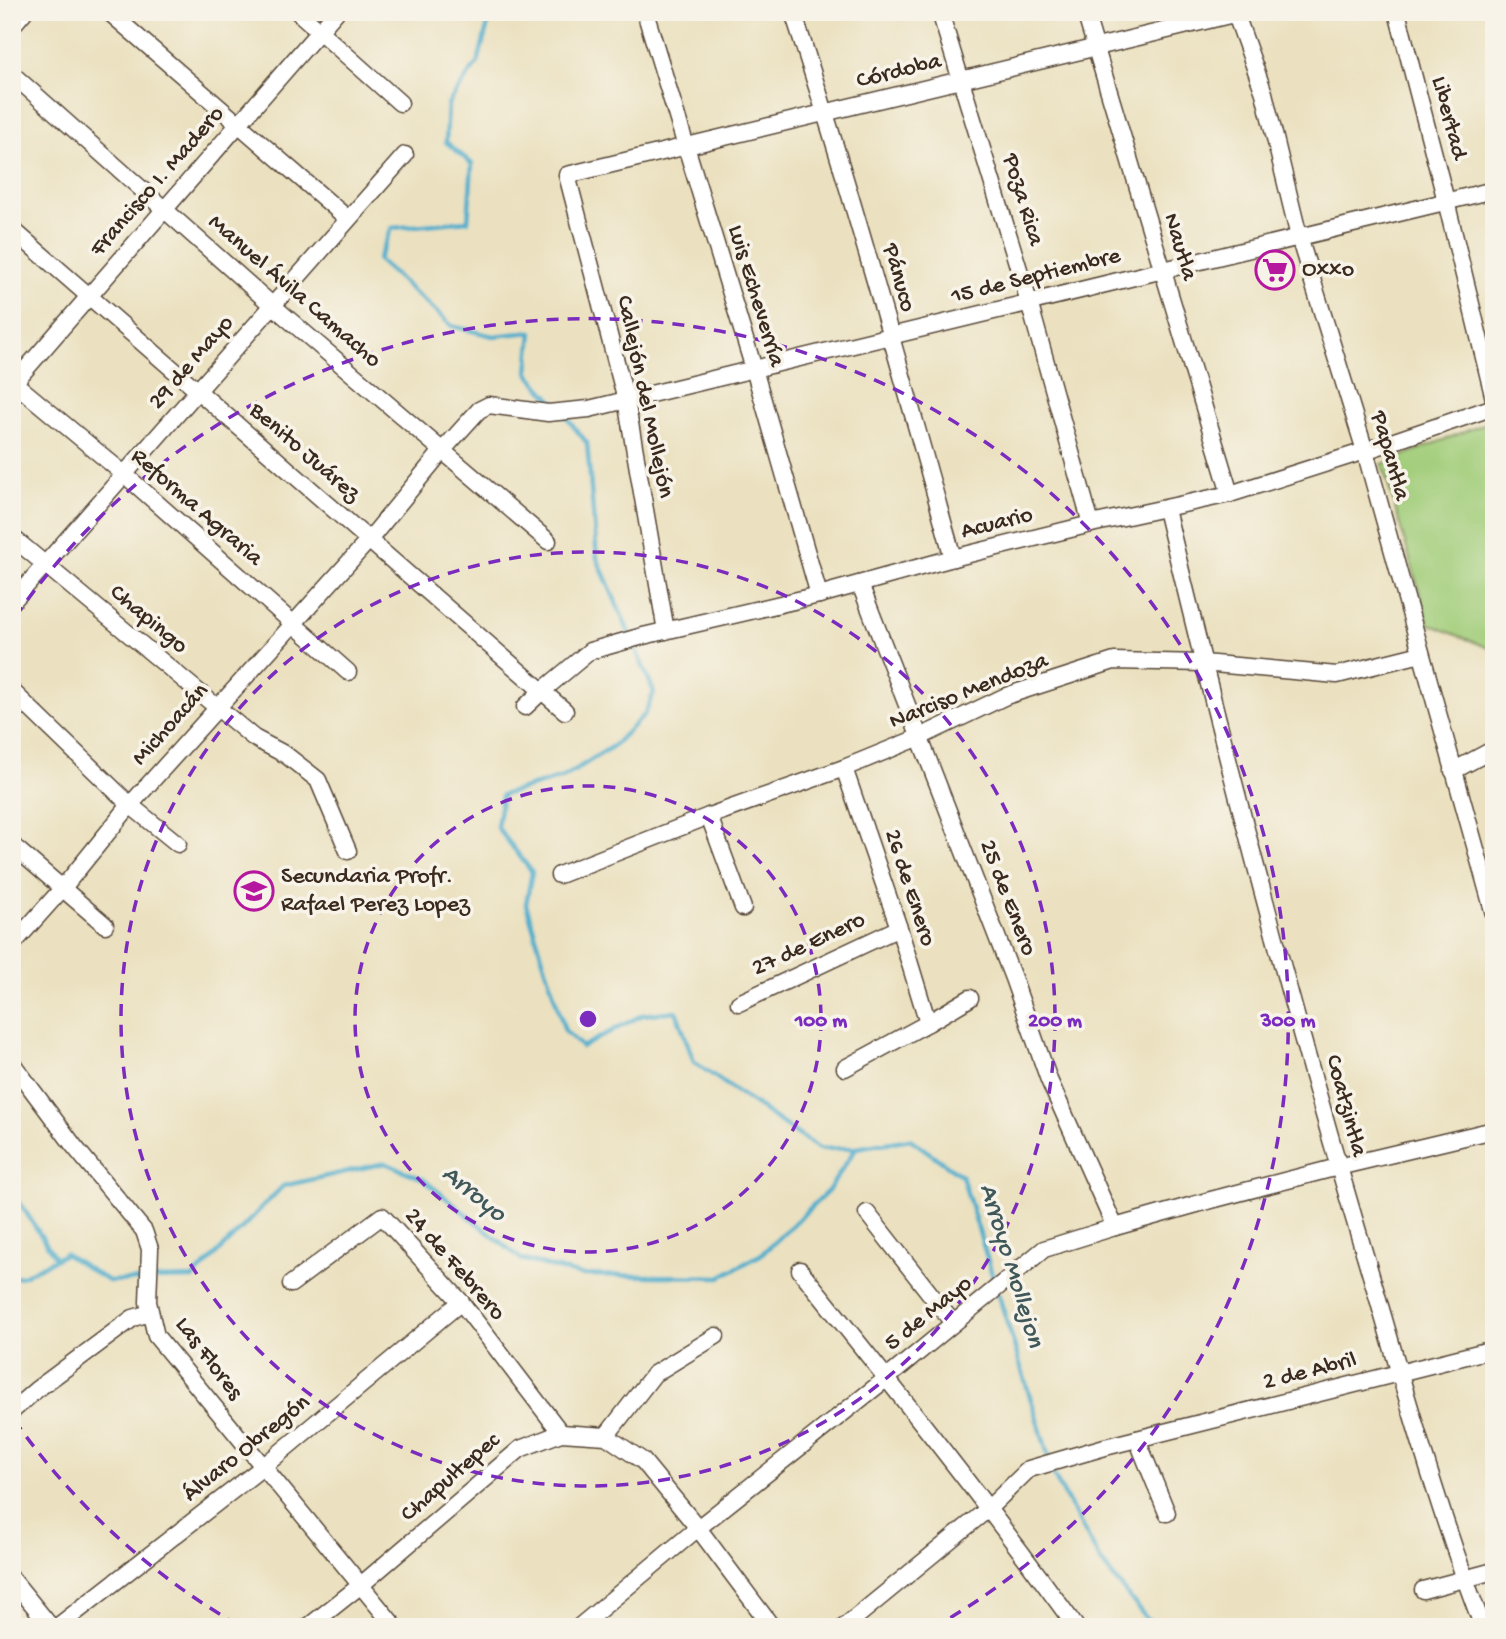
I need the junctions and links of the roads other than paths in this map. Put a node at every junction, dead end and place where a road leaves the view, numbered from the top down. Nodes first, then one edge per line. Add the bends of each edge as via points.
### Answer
1 (24, 12) edge
2 (109, 12) edge
3 (298, 12) edge
4 (336, 12) edge
5 (645, 12) edge
6 (793, 12) edge
7 (940, 12) edge
8 (1085, 12) edge
9 (1397, 12) edge
10 (1237, 13) edge
11 (12, 26) edge
12 (320, 31) junction
13 (1095, 48) junction
14 (12, 74) edge
15 (962, 80) junction
16 (400, 103) dead end
17 (826, 113) junction
18 (239, 125) junction
19 (686, 147) junction
20 (405, 155) dead end
21 (567, 175) joint
22 (1494, 190) edge
23 (1446, 201) junction
24 (165, 209) junction
25 (348, 219) junction
26 (12, 229) edge
27 (1299, 237) junction
28 (1163, 270) junction
29 (90, 296) junction
30 (1029, 302) junction
31 (272, 306) junction
32 (891, 336) junction
33 (754, 369) junction
34 (13, 383) edge
35 (198, 391) junction
36 (1494, 399) edge
37 (626, 400) junction
38 (489, 405) joint
39 (1494, 407) edge
40 (442, 451) junction
41 (1365, 451) junction
42 (124, 474) junction
43 (1230, 494) junction
44 (1166, 509) junction
45 (1091, 524) junction
46 (12, 537) edge
47 (369, 540) junction
48 (548, 541) dead end
49 (953, 558) junction
50 (45, 564) junction
51 (860, 584) junction
52 (819, 595) junction
53 (12, 602) edge
54 (293, 624) junction
55 (666, 631) junction
56 (1421, 654) junction
57 (1203, 663) junction
58 (348, 672) dead end
59 (12, 691) edge
60 (542, 691) junction
61 (525, 707) dead end
62 (217, 708) junction
63 (565, 711) dead end
64 (920, 737) junction
65 (1494, 749) edge
66 (844, 768) junction
67 (1453, 771) junction
68 (130, 806) junction
69 (709, 816) junction
70 (178, 844) dead end
71 (12, 845) edge
72 (348, 851) dead end
73 (559, 875) dead end
74 (62, 889) junction
75 (743, 908) dead end
76 (1494, 914) edge
77 (105, 925) dead end
78 (899, 928) junction
79 (12, 945) edge
80 (970, 998) dead end
81 (739, 1003) dead end
82 (928, 1023) junction
83 (12, 1063) edge
84 (845, 1068) dead end
85 (1494, 1130) edge
86 (1338, 1167) junction
87 (867, 1213) dead end
88 (1115, 1227) junction
89 (800, 1270) dead end
90 (291, 1284) dead end
91 (461, 1302) junction
92 (149, 1308) junction
93 (960, 1318) junction
94 (716, 1336) dead end
95 (1494, 1349) edge
96 (1400, 1373) junction
97 (887, 1378) junction
98 (12, 1411) edge
99 (561, 1433) junction
100 (606, 1436) junction
101 (1137, 1439) junction
102 (264, 1466) junction
103 (988, 1509) junction
104 (1167, 1513) dead end
105 (698, 1528) junction
106 (1494, 1571) edge
107 (12, 1579) edge
108 (1464, 1579) junction
109 (361, 1586) junction
110 (1423, 1590) dead end
111 (51, 1627) edge
112 (57, 1627) edge
113 (308, 1627) edge
114 (395, 1627) edge
115 (579, 1627) edge
116 (772, 1627) edge
117 (844, 1627) edge
118 (1076, 1627) edge
119 (1483, 1627) edge

1 - 11 street
2 - 18 street
3 - 12 street
4 - 12 street, Francisco I. Madero
5 - 19 street, Luis Echeverría
6 - 17 street, Pánuco
7 - 15 street, Poza Rica
8 - 13 street, Nautla
9 - 23 street, Libertad
10 - 13 street, Córdoba
10 - 27 street, Papantla via 1264,93
12 - 16 street
12 - 18 street, Francisco I. Madero
13 - 15 street, Córdoba
13 - 28 street, Nautla
14 - 24 street, Manuel Ávila Camacho
15 - 17 street, Córdoba
15 - 30 street, Poza Rica
17 - 19 street, Córdoba
17 - 32 street, Pánuco
18 - 24 street, Francisco I. Madero
18 - 25 street
19 - 21 street, Córdoba
19 - 33 street, Luis Echeverría
20 - 25 street, 29 de Mayo
21 - 37 street, Callejón del Mollejón
22 - 23 street, 15 de Septiembre
23 - 27 street, 15 de Septiembre
23 - 36 street, Libertad
24 - 29 street, Francisco I. Madero
24 - 31 street, Manuel Ávila Camacho
25 - 31 street, 29 de Mayo
26 - 29 street, Benito Juárez
27 - 28 street, 15 de Septiembre
27 - 41 street, Papantla
28 - 30 street, 15 de Septiembre
28 - 43 street, Nautla
29 - 34 street, Francisco I. Madero
29 - 35 street, Benito Juárez
30 - 32 street, 15 de Septiembre
30 - 45 street, Poza Rica
31 - 35 street, 29 de Mayo
31 - 40 street, Manuel Ávila Camacho
32 - 33 street, 15 de Septiembre
32 - 49 street, Pánuco
33 - 37 street, 15 de Septiembre
33 - 52 street, Luis Echeverría
34 - 42 street, Reforma Agraria
35 - 42 street, 29 de Mayo
35 - 47 street, Benito Juárez
37 - 38 street, 15 de Septiembre via 548,413
37 - 55 street, Callejón del Mollejón
38 - 40 street, Michoacán
39 - 41 street, Acuario
40 - 47 street, Michoacán
40 - 48 street, Manuel Ávila Camacho
41 - 43 street, Acuario
41 - 56 street, Papantla
42 - 50 street, 29 de Mayo
42 - 54 street, Reforma Agraria
43 - 44 street, Acuario
44 - 45 street, Acuario
44 - 57 street, Coatzintla
45 - 49 street, Acuario
46 - 50 street, Chapingo
47 - 54 street, Michoacán
47 - 60 street, Benito Juárez
49 - 51 street, Acuario
50 - 53 street, 29 de Mayo
50 - 62 street, Chapingo
51 - 52 street, Acuario
51 - 64 street, 25 de Enero
52 - 55 street, Acuario
54 - 58 street, Reforma Agraria
54 - 62 street, Michoacán
55 - 60 street, Acuario via 590,651
56 - 57 street, Narciso Mendoza via 1337,675
56 - 67 street, Papantla
57 - 64 street, Narciso Mendoza via 1114,661 1006,696
57 - 86 street, Coatzintla
59 - 68 street
60 - 61 street, Acuario
60 - 63 street, Benito Juárez
62 - 68 street, Michoacán
62 - 72 street, Chapingo via 318,780
64 - 66 street, Narciso Mendoza
64 - 88 street, 25 de Enero via 1049,1080
65 - 67 street
66 - 69 street, Narciso Mendoza
66 - 78 street, 26 de Enero
67 - 76 street, Papantla
68 - 70 street
68 - 74 street, Michoacán
69 - 73 street, Narciso Mendoza
69 - 75 street
71 - 74 street
74 - 77 street
74 - 79 street, Michoacán
78 - 81 street, 27 de Enero
78 - 82 street, 26 de Enero
80 - 82 street
82 - 84 street
83 - 92 street, Las Flores via 144,1231 150,1249
85 - 86 street, 5 de Mayo
86 - 88 street, 5 de Mayo
86 - 96 street, Coatzintla
87 - 93 street
88 - 93 street, 5 de Mayo via 1044,1249
89 - 97 street
90 - 91 street, 24 de Febrero via 382,1216
91 - 99 street, 24 de Febrero
91 - 102 street, Álvaro Obregón
92 - 98 street
92 - 102 street, Las Flores via 156,1336
93 - 97 street, 5 de Mayo
94 - 100 street via 654,1374
95 - 96 street, 2 de Abril
96 - 101 street, 2 de Abril
96 - 108 street, Coatzintla
97 - 103 street
97 - 105 street, 5 de Mayo
99 - 100 street, Chapultepec
99 - 109 street, Chapultepec via 520,1449
100 - 105 street via 643,1461
101 - 103 street, 2 de Abril via 1028,1469
101 - 104 street
102 - 109 street, Las Flores
102 - 112 street, Álvaro Obregón
103 - 117 street, 2 de Abril
103 - 118 street
105 - 115 street, 5 de Mayo
105 - 116 street
106 - 108 street
107 - 111 street
108 - 110 street
108 - 119 street, Coatzintla
109 - 113 street, Chapultepec
109 - 114 street, Las Flores

